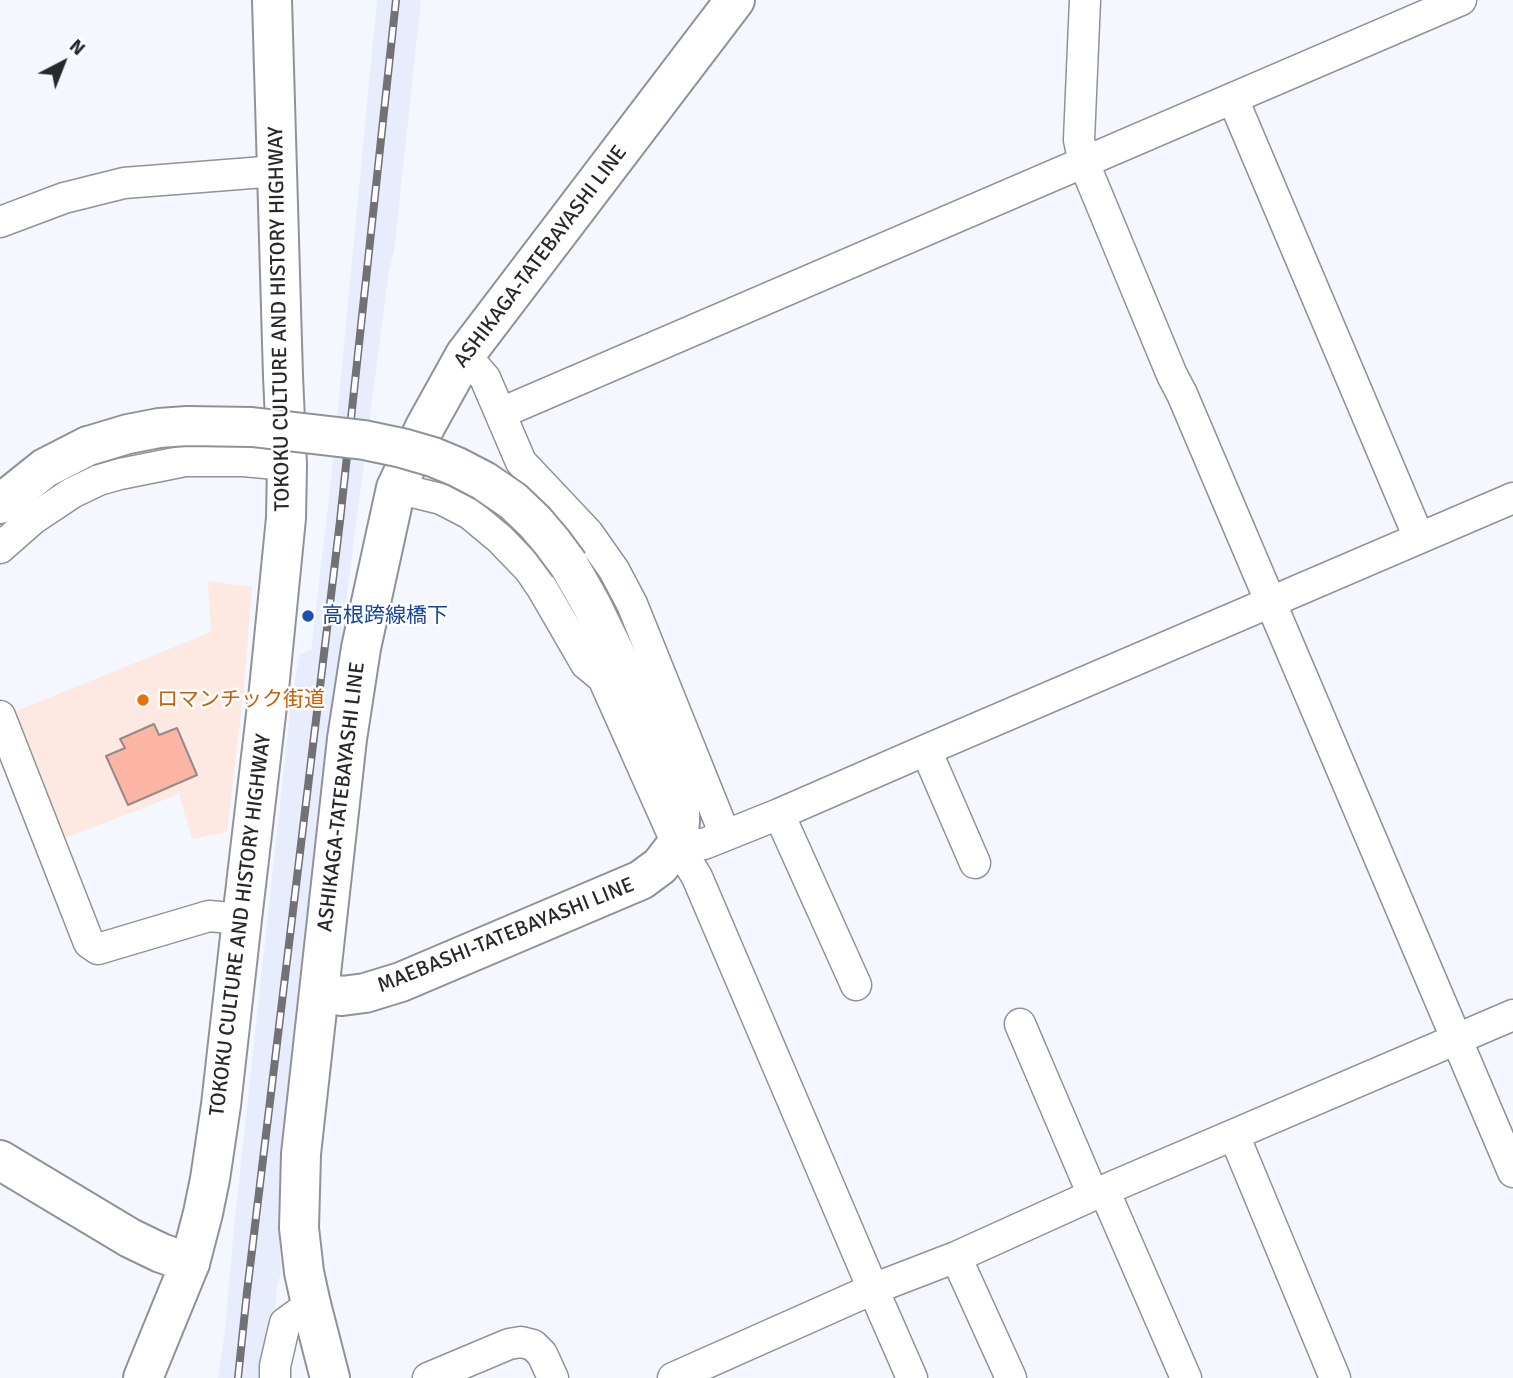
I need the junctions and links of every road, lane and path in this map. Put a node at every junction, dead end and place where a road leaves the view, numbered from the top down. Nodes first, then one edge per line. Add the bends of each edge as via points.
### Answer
1 (272, 0) edge
2 (735, 0) edge
3 (1085, 0) edge
4 (1461, 0) edge
5 (1233, 99) junction
6 (1084, 163) junction
7 (277, 171) junction
8 (0, 222) edge
9 (465, 355) junction
10 (501, 413) junction
11 (287, 465) junction
12 (397, 488) junction
13 (1513, 498) edge
14 (0, 505) edge
15 (1419, 538) junction
16 (0, 548) edge
17 (1271, 603) junction
18 (0, 716) edge
19 (926, 750) junction
20 (779, 814) junction
21 (725, 835) junction
22 (677, 844) junction
23 (975, 863) dead end
24 (243, 919) junction
25 (856, 985) dead end
26 (319, 992) junction
27 (1513, 1015) edge
28 (1020, 1024) dead end
29 (1457, 1039) junction
30 (1234, 1135) junction
31 (0, 1160) edge
32 (1513, 1172) edge
33 (1098, 1193) junction
34 (956, 1256) junction
35 (190, 1263) junction
36 (873, 1289) junction
37 (310, 1304) junction
38 (143, 1378) edge
39 (275, 1378) edge
40 (330, 1378) edge
41 (428, 1378) edge
42 (553, 1378) edge
43 (673, 1378) edge
44 (912, 1378) edge
45 (1011, 1378) edge
46 (1186, 1378) edge
47 (1335, 1378) edge

1 - 7 main road, TOKOKU CULTURE AND HISTORY HIGHWAY
2 - 9 main road, ASHIKAGA-TATEBAYASHI LINE
3 - 6 street via 1079,140
4 - 5 street
5 - 6 street
5 - 15 street
6 - 10 street
6 - 17 street
7 - 8 street via 124,183 64,198
7 - 11 main road, TOKOKU CULTURE AND HISTORY HIGHWAY
9 - 10 street via 485,378
9 - 12 main road, ASHIKAGA-TATEBAYASHI LINE
10 - 21 street via 521,462 588,533 614,570
11 - 16 street via 185,461 99,480 33,519
11 - 24 main road, TOKOKU CULTURE AND HISTORY HIGHWAY via 286,518
12 - 22 street via 441,499 470,514 529,569 586,664 603,678
12 - 26 main road, ASHIKAGA-TATEBAYASHI LINE via 346,739
13 - 15 street
14 - 22 main road, bridge via 45,468 88,446 159,428 253,427 364,440 457,467 513,501 569,565 671,768 680,805
15 - 17 street
17 - 19 street
17 - 29 street
18 - 24 street via 89,943 97,949 209,916
19 - 20 street
19 - 23 street
20 - 21 street
20 - 25 street
21 - 22 street via 704,844
22 - 26 main road, MAEBASHI-TATEBAYASHI LINE via 660,866 641,880 414,976 365,993
22 - 36 street via 697,877
24 - 35 main road, TOKOKU CULTURE AND HISTORY HIGHWAY via 210,1179
26 - 37 main road via 301,1154 299,1228
27 - 29 street
28 - 33 street
29 - 30 street
29 - 32 street
30 - 33 street
30 - 47 street
31 - 35 main road via 130,1238
33 - 34 street
33 - 46 street
34 - 36 street
34 - 45 street
35 - 38 main road, TOKOKU CULTURE AND HISTORY HIGHWAY
36 - 43 street
36 - 44 street
37 - 39 street via 285,1323
37 - 40 main road
41 - 42 street via 522,1342 542,1354

